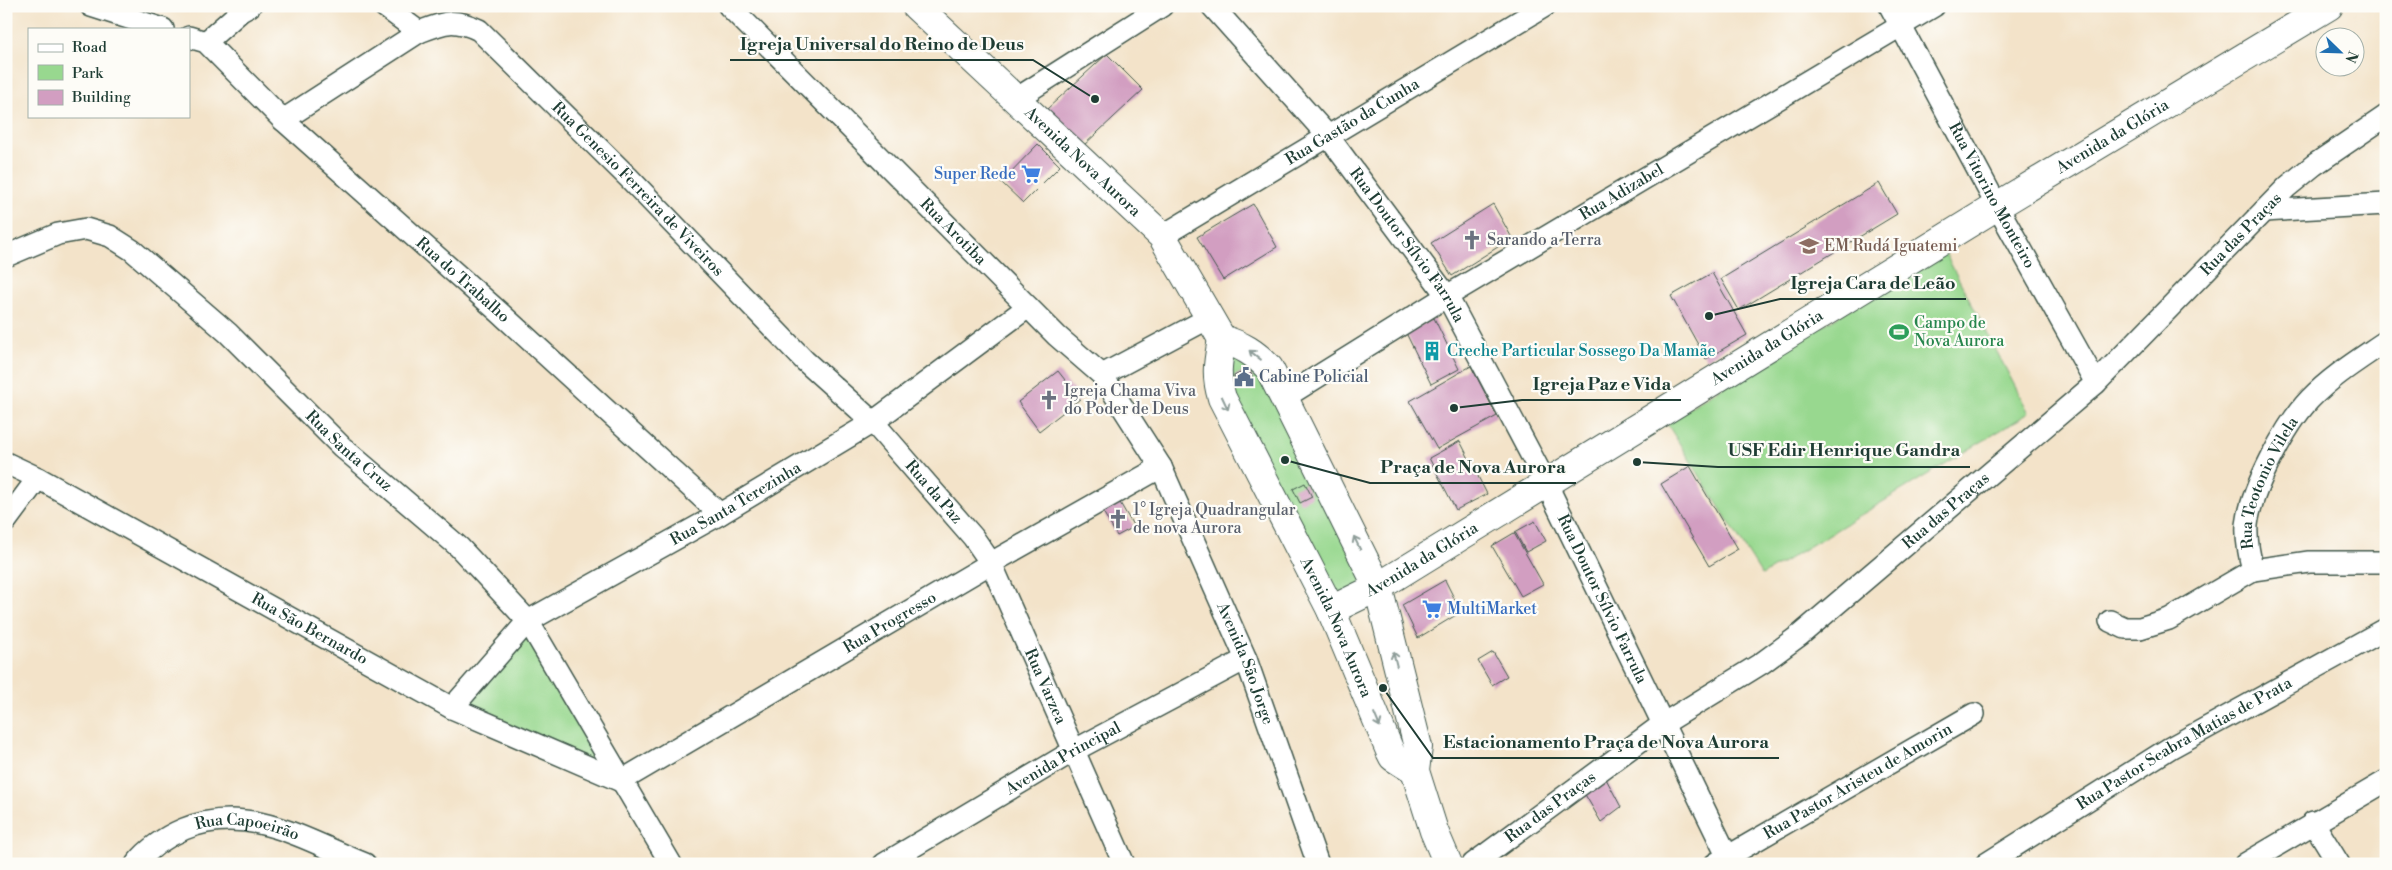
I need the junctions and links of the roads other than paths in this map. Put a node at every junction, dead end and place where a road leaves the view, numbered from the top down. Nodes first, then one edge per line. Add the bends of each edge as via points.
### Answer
1 (91, 6) edge
2 (384, 6) edge
3 (729, 6) edge
4 (916, 6) edge
5 (1162, 6) edge
6 (1212, 6) edge
7 (1545, 6) edge
8 (1890, 6) edge
9 (1934, 6) edge
10 (2329, 6) edge
11 (244, 8) edge
12 (1902, 26) junction
13 (160, 28) edge
14 (419, 32) junction
15 (197, 40) edge
16 (1016, 100) junction
17 (2386, 116) edge
18 (283, 120) junction
19 (1328, 136) junction
20 (2386, 204) edge
21 (1996, 206) junction
22 (2264, 211) junction
23 (1162, 236) junction
24 (6, 256) edge
25 (1446, 296) junction
26 (1028, 307) junction
27 (1216, 329) junction
28 (2386, 341) edge
29 (1102, 375) junction
30 (2096, 383) junction
31 (1285, 397) junction
32 (873, 422) junction
33 (6, 463) edge
34 (1161, 467) junction
35 (38, 478) junction
36 (1546, 483) junction
37 (720, 514) junction
38 (6, 521) edge
39 (2386, 562) edge
40 (991, 563) junction
41 (2253, 570) junction
42 (1378, 587) junction
43 (1331, 610) junction
44 (528, 621) junction
45 (2110, 621) dead end
46 (2386, 630) edge
47 (1246, 659) junction
48 (452, 708) junction
49 (1974, 714) dead end
50 (1663, 724) junction
51 (1076, 750) junction
52 (1415, 771) junction
53 (621, 781) junction
54 (2386, 781) edge
55 (2313, 822) junction
56 (917, 855) edge
57 (1724, 862) edge
58 (136, 864) edge
59 (365, 864) edge
60 (671, 864) edge
61 (884, 864) edge
62 (1124, 864) edge
63 (1318, 864) edge
64 (1448, 864) edge
65 (1473, 864) edge
66 (1986, 864) edge
67 (2245, 864) edge
68 (2339, 864) edge

1 - 13 street
2 - 14 street
3 - 26 street, Rua Arotiba
4 - 16 street, Avenida Nova Aurora
5 - 16 street
6 - 19 street, Rua Doutor Sílvio Farrula
7 - 19 street, Rua Gastão da Cunha
8 - 12 street, Rua Vitorino Monteiro
9 - 12 street, Rua Adizabel
10 - 21 street, Avenida da Glória
11 - 15 street
12 - 21 street, Rua Vitorino Monteiro
12 - 25 street, Rua Adizabel
14 - 18 street, Rua Genesio Ferreira de Viveiros
14 - 32 street, Rua Genesio Ferreira de Viveiros via 440,24 461,22 479,30 806,360
15 - 18 street, Rua do Trabalho
16 - 23 street, Avenida Nova Aurora
17 - 22 street, Rua das Praças via 2314,165
18 - 37 street, Rua do Trabalho
19 - 23 street, Rua Gastão da Cunha
19 - 25 street, Rua Doutor Sílvio Farrula
20 - 22 street
21 - 30 street, Rua Vitorino Monteiro
21 - 36 street, Avenida da Glória
22 - 30 street, Rua das Praças
23 - 27 street, Avenida Nova Aurora
24 - 44 street, Rua Santa Cruz via 58,234 86,229 110,236 132,250 228,333 342,446 459,547
25 - 31 street, Rua Adizabel
25 - 36 street, Rua Doutor Sílvio Farrula
26 - 29 street, Rua Arotiba
26 - 32 street, Rua Santa Terezinha
27 - 29 street
31 -> 27 street via 1269,368 1257,355
27 -> 43 street, Avenida Nova Aurora via 1216,370 1222,398
28 - 41 street, Rua Teotonio Vilela via 2310,399 2280,441 2262,478 2247,524 2247,547
29 - 34 street, Rua Arotiba
30 - 50 street, Rua das Praças via 1800,635 1762,663
42 -> 31 street
32 - 37 street, Rua Santa Terezinha
32 - 40 street, Rua da Paz via 973,537
33 - 35 street, Rua São Bernardo
34 - 40 street, Rua Progresso
34 - 47 street, Avenida São Jorge
35 - 38 street
35 - 48 street, Rua São Bernardo
36 - 42 street, Avenida da Glória
36 - 50 street, Rua Doutor Sílvio Farrula
37 - 44 street, Rua Santa Terezinha
39 - 41 street via 2309,562
40 - 51 street, Rua Varzea
40 - 53 street, Rua Progresso
41 - 45 street, Rua Teotonio Vilela via 2169,619 2140,628 2125,628
42 - 43 street, Avenida da Glória
52 -> 42 street via 1418,747
43 -> 52 street, Avenida Nova Aurora via 1390,751
44 - 48 street, Rua Santa Terezinha
44 - 53 street, Rua Santa Cruz
46 - 66 street, Rua Pastor Seabra Matias de Prata via 2170,748
47 - 51 street, Avenida Principal
47 - 63 street, Avenida São Jorge
48 - 53 street, Rua São Bernardo
49 - 57 street, Rua Pastor Aristeu de Amorin
50 - 57 street, Rua Doutor Sílvio Farrula
50 - 65 street, Rua das Praças
51 - 56 street, Avenida Principal
51 - 62 street, Rua Varzea
52 - 64 street
53 - 60 street, Rua Santa Cruz
54 - 55 street
55 - 67 street
55 - 68 street
56 - 61 street, Avenida Principal
58 - 59 street, Rua Capoeirão via 168,836 202,821 235,819 268,824 297,834

